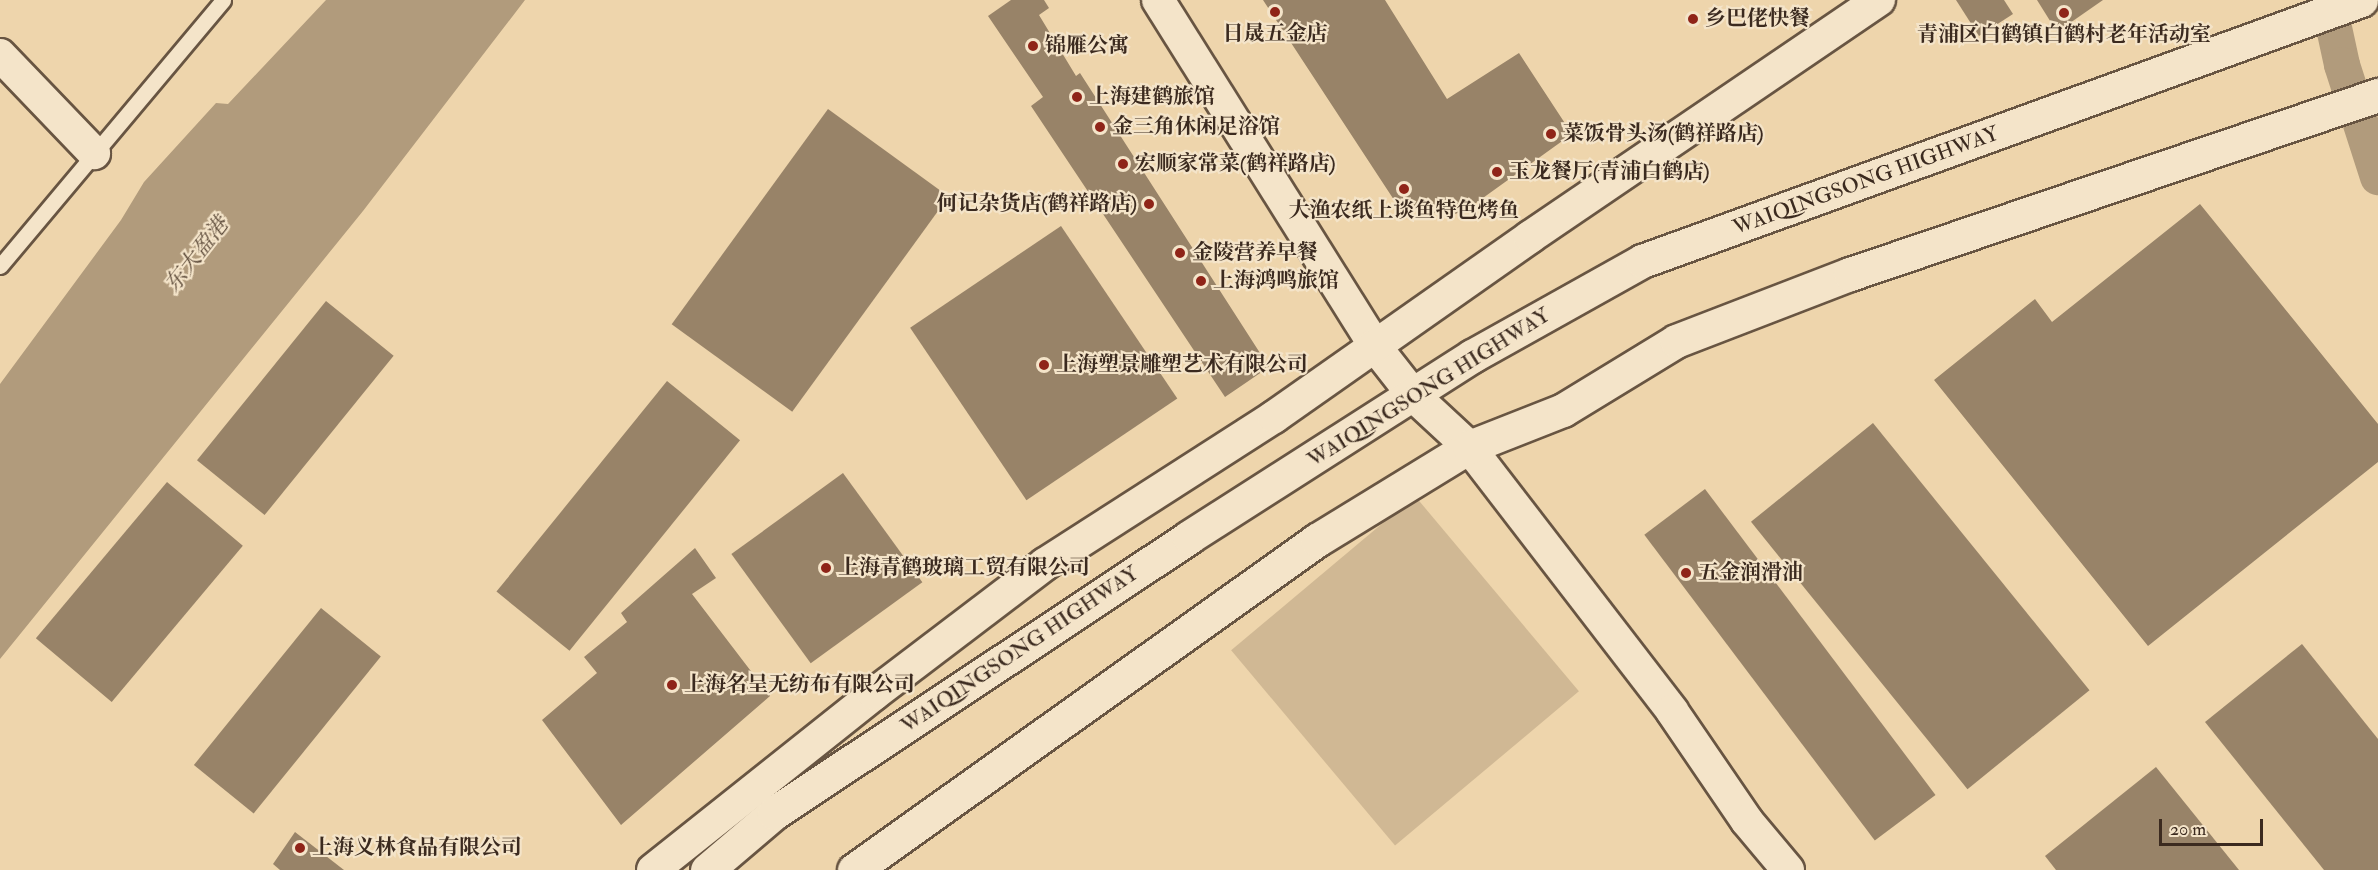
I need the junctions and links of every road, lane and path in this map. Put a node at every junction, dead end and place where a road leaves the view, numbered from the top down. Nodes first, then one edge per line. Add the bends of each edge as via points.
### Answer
1 (223, 0) edge
2 (1158, 0) edge
3 (1880, 0) edge
4 (2361, 0) edge
5 (0, 55) edge
6 (2378, 94) edge
7 (94, 153) junction
8 (0, 266) edge
9 (1374, 345) junction
10 (1414, 396) junction
11 (1469, 447) junction
12 (653, 870) edge
13 (707, 870) edge
14 (854, 870) edge
15 (1788, 870) edge

1 - 7 lane
2 - 9 street
3 - 9 street
4 - 10 main road, WAIQINGSONG HIGHWAY via 1642,261 1472,356
5 - 7 street
6 - 11 main road via 1850,274 1676,340 1563,410
7 - 8 lane
9 - 10 street
9 - 12 street via 1274,417 1045,564
10 - 11 street
10 - 13 main road, WAIQINGSONG HIGHWAY via 1189,537 774,813
11 - 14 main road via 1317,540
11 - 15 street via 1672,711 1747,821

